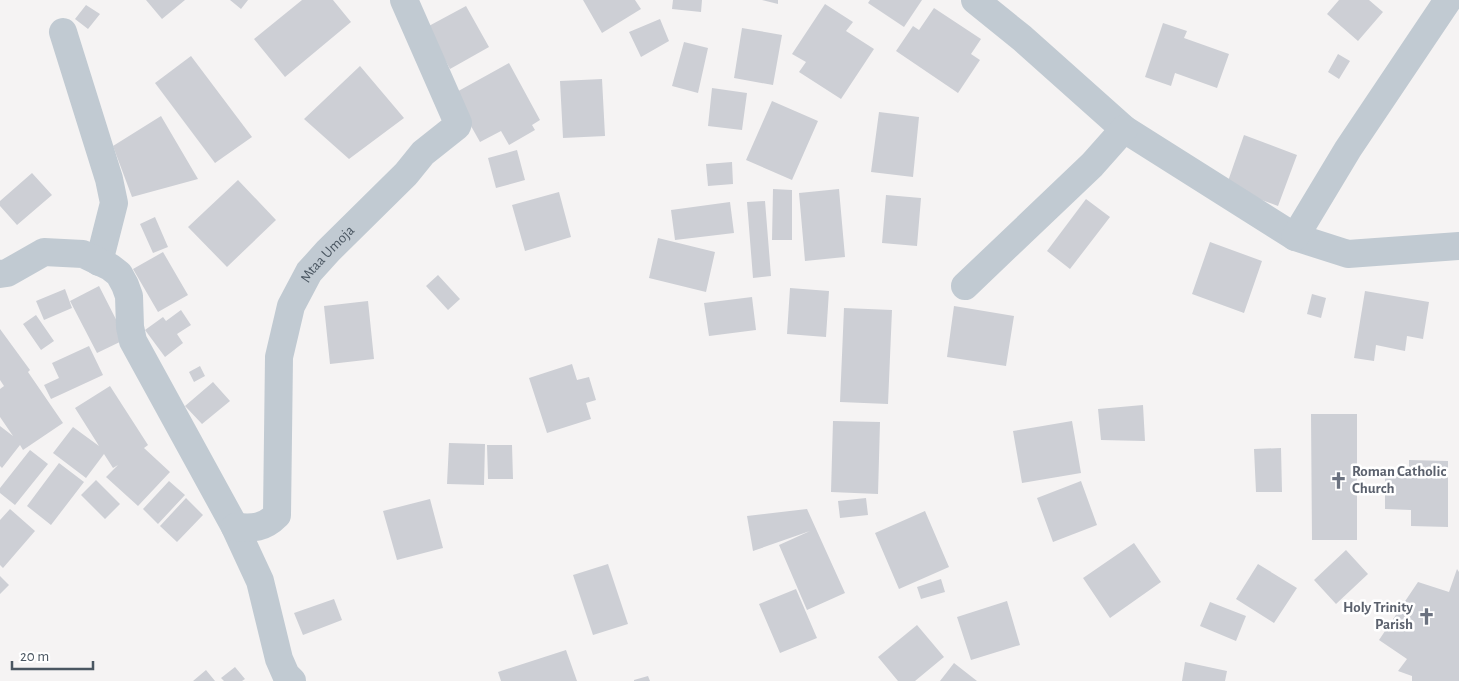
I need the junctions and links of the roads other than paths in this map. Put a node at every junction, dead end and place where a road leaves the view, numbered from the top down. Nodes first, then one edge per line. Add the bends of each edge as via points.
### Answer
1 (404, 0) edge
2 (975, 0) edge
3 (1448, 0) edge
4 (63, 32) dead end
5 (1124, 129) junction
6 (1295, 237) junction
7 (1459, 246) edge
8 (99, 262) junction
9 (0, 274) edge
10 (965, 286) dead end
11 (235, 527) junction
12 (292, 681) edge

1 - 11 street, Mtaa Umoja via 458,123 423,152 406,174 309,272 291,306 279,357 277,514 270,522 256,528
2 - 5 street
3 - 6 street via 1348,149
4 - 8 street via 114,203
5 - 6 street
5 - 10 street via 1092,165
6 - 7 street via 1348,254
8 - 9 street via 83,254 44,252
8 - 11 street via 119,274 129,296 134,341
11 - 12 street via 260,581 279,658

